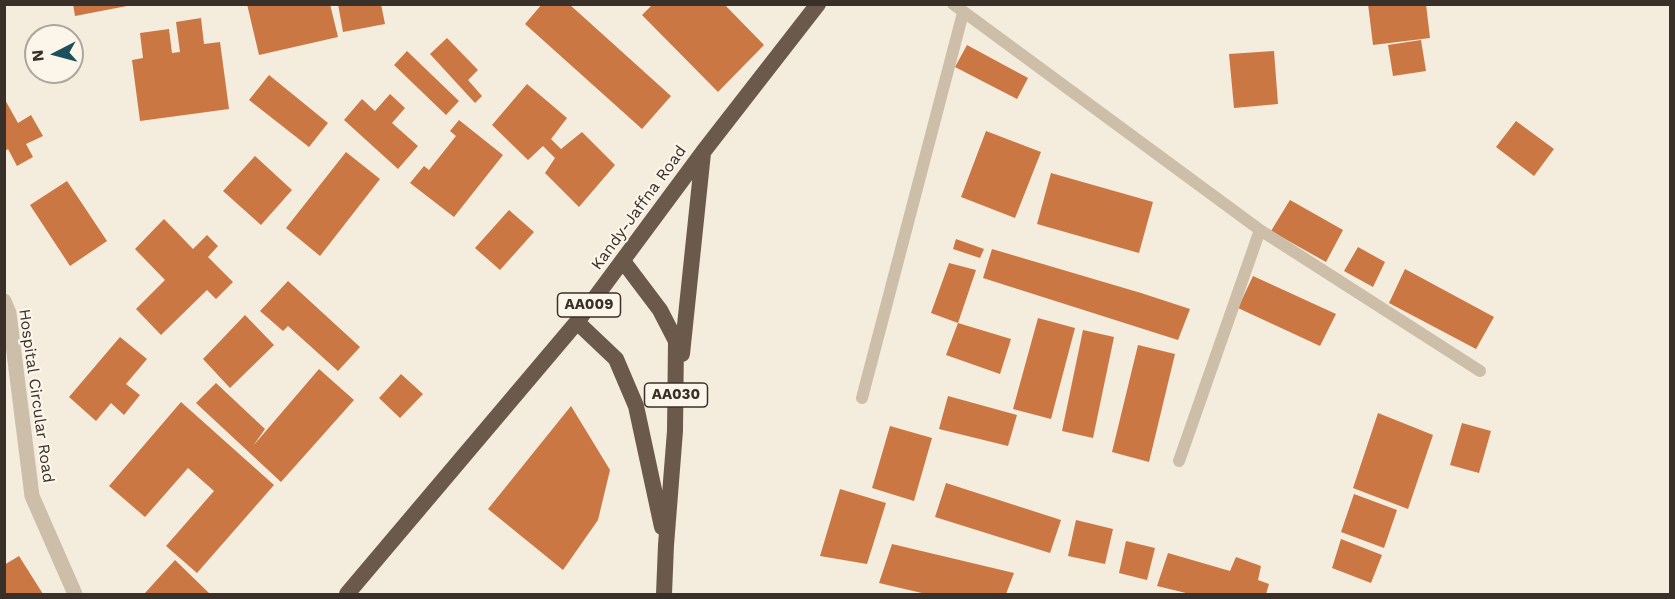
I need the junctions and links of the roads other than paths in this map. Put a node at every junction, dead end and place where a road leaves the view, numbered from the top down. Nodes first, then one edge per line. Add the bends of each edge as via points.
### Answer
1 (818, 4) edge
2 (953, 4) edge
3 (963, 13) junction
4 (703, 152) junction
5 (1260, 230) junction
6 (623, 261) junction
7 (4, 301) edge
8 (577, 322) junction
9 (1480, 371) dead end
10 (862, 399) dead end
11 (675, 430) junction
12 (1179, 461) dead end
13 (666, 545) junction
14 (75, 594) edge
15 (347, 594) edge
16 (664, 594) edge

1 - 4 highway, Kandy-Jaffna Road / AA009
2 - 3 lane
3 - 5 lane
3 - 10 lane
4 - 6 highway, Kandy-Jaffna Road / AA009
4 - 11 highway
5 - 9 lane
5 - 12 lane
6 - 8 highway, Kandy-Jaffna Road / AA009
6 - 11 highway, AA030 via 660,310 676,341
7 - 14 street, Hospital Circular Road via 9,313 32,496
8 - 13 highway, AA030 via 616,359 636,406
8 - 15 highway, Kandy-Jaffna Road / AA009
11 - 13 highway, AA030
13 - 16 highway, AA030

